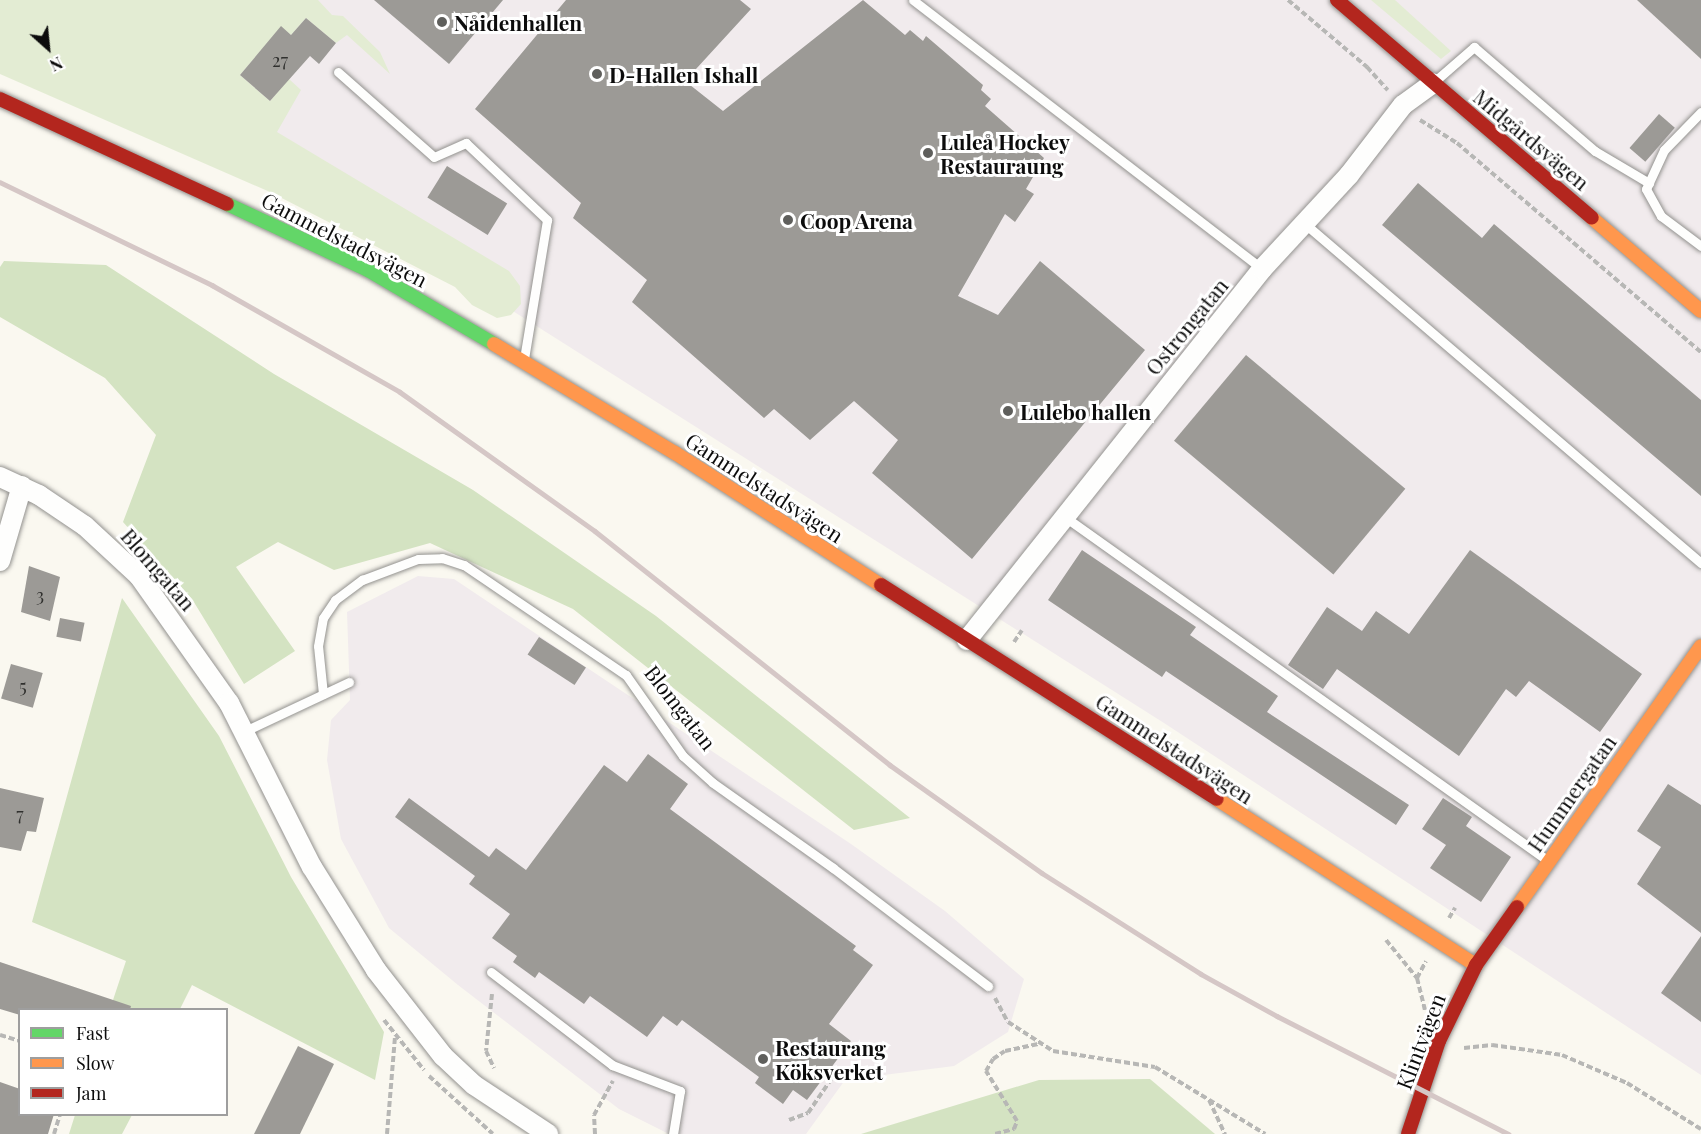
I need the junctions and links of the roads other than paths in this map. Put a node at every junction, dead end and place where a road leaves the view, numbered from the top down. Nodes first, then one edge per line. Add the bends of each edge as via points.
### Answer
1 (914, 0) edge
2 (1337, 0) edge
3 (338, 72) dead end
4 (1433, 83) junction
5 (0, 99) edge
6 (1701, 112) edge
7 (1649, 183) junction
8 (1304, 223) junction
9 (1701, 246) edge
10 (1262, 269) junction
11 (1701, 311) edge
12 (524, 362) junction
13 (0, 477) edge
14 (22, 486) junction
15 (1065, 517) junction
16 (0, 561) edge
17 (1701, 562) edge
18 (968, 640) junction
19 (1698, 655) edge
20 (349, 682) dead end
21 (323, 694) junction
22 (245, 731) junction
23 (1548, 861) junction
24 (1476, 965) junction
25 (491, 972) road end
26 (988, 986) road end
27 (548, 1134) edge
28 (673, 1134) edge
29 (1408, 1134) edge

1 - 10 lane
2 - 4 street, Midgårdsvägen
3 - 12 lane via 434,157 466,143 547,220
4 - 7 lane via 1474,47 1595,151
4 - 8 street, Ostrongatan via 1403,105 1349,175
4 - 11 street, Midgårdsvägen
5 - 12 street, Gammelstadsvägen via 368,270
6 - 7 lane via 1664,150
7 - 9 lane via 1646,189 1661,216
8 - 10 street, Ostrongatan
8 - 17 lane
10 - 15 street, Ostrongatan
12 - 18 street, Gammelstadsvägen
13 - 14 street, Blomgatan
14 - 16 street
14 - 22 street, Blomgatan via 85,526 139,576 188,641
15 - 18 street, Ostrongatan
15 - 23 lane
18 - 24 street, Gammelstadsvägen
19 - 23 street, Hummergatan
20 - 21 lane
21 - 22 lane
21 - 26 lane, Blomgatan via 318,646 323,618 334,600 362,580 418,559 442,558 464,565 626,675 683,756 713,783 834,868
22 - 27 street, Blomgatan via 312,867 376,970 451,1063 490,1097
23 - 24 street, Hummergatan
24 - 29 street, Klintvägen via 1439,1041
25 - 28 lane via 612,1065 680,1091

